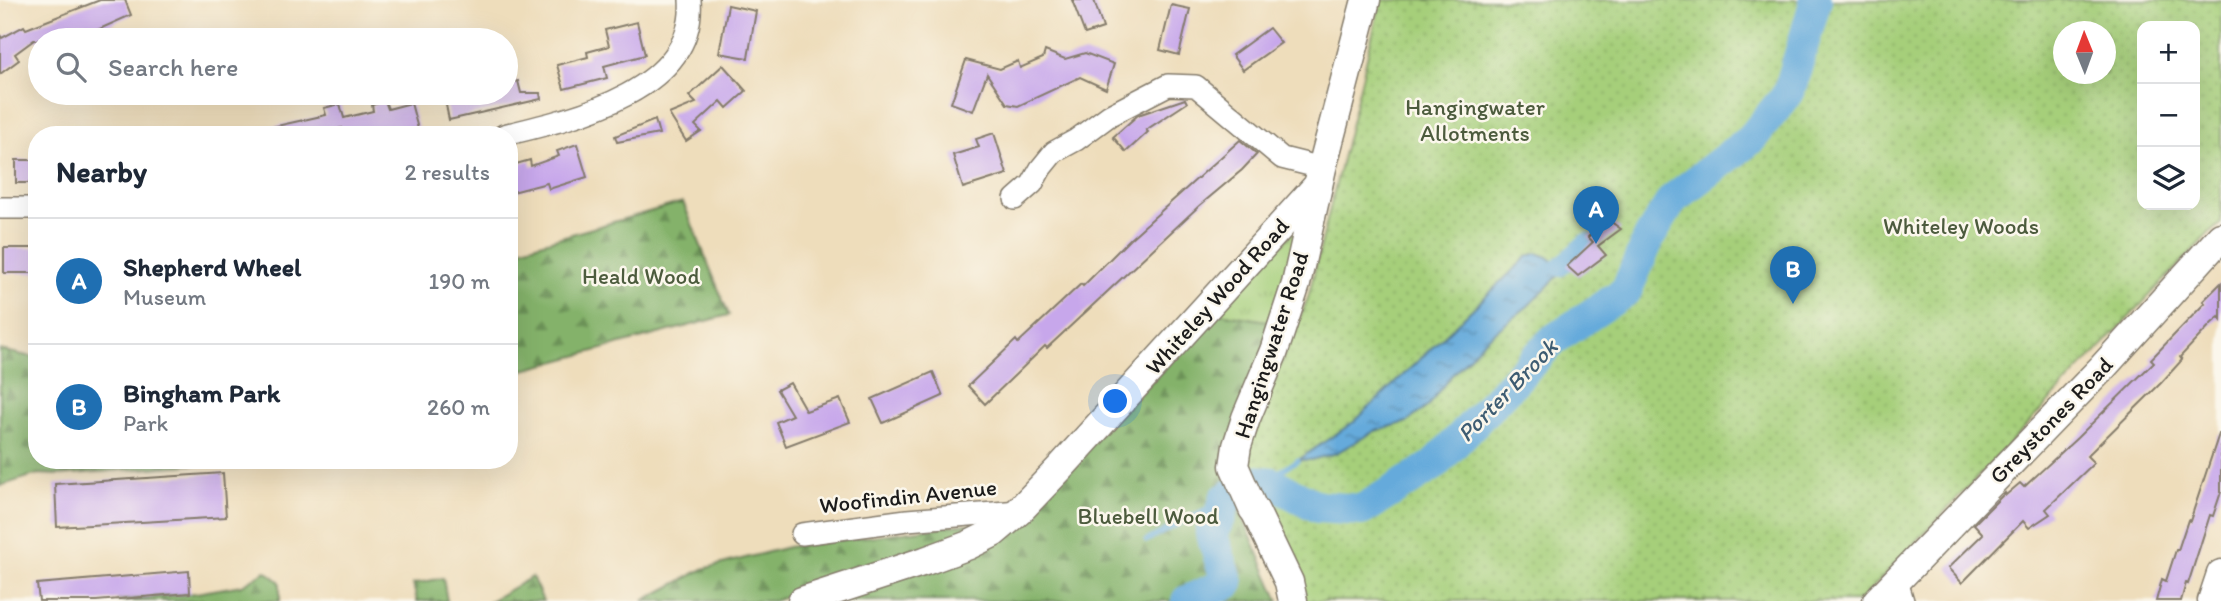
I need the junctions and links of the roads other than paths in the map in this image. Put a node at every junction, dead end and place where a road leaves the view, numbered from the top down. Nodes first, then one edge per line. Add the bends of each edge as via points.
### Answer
1 (690, 0) edge
2 (1366, 0) edge
3 (518, 131) edge
4 (1320, 177) junction
5 (1015, 199) dead end
6 (0, 208) edge
7 (28, 208) edge
8 (2221, 237) edge
9 (1019, 511) junction
10 (802, 534) dead end
11 (2221, 575) edge
12 (1900, 591) edge
13 (802, 601) edge
14 (1293, 601) edge
15 (1877, 601) edge
16 (2212, 601) edge

1 - 3 street via 679,52 647,82 590,111
2 - 4 street, Hangingwater Road
4 - 5 street via 1282,158 1196,86 1168,85 1110,115 1054,152 1032,184
4 - 9 street, Whiteley Wood Road
4 - 14 street, Hangingwater Road via 1296,284 1246,418 1234,466 1289,582
6 - 7 street
8 - 12 street, Greystones Road
9 - 10 street, Woofindin Avenue
9 - 13 street, Whiteley Wood Road via 993,533 969,545
11 - 16 street
12 - 15 street, Greystones Road

